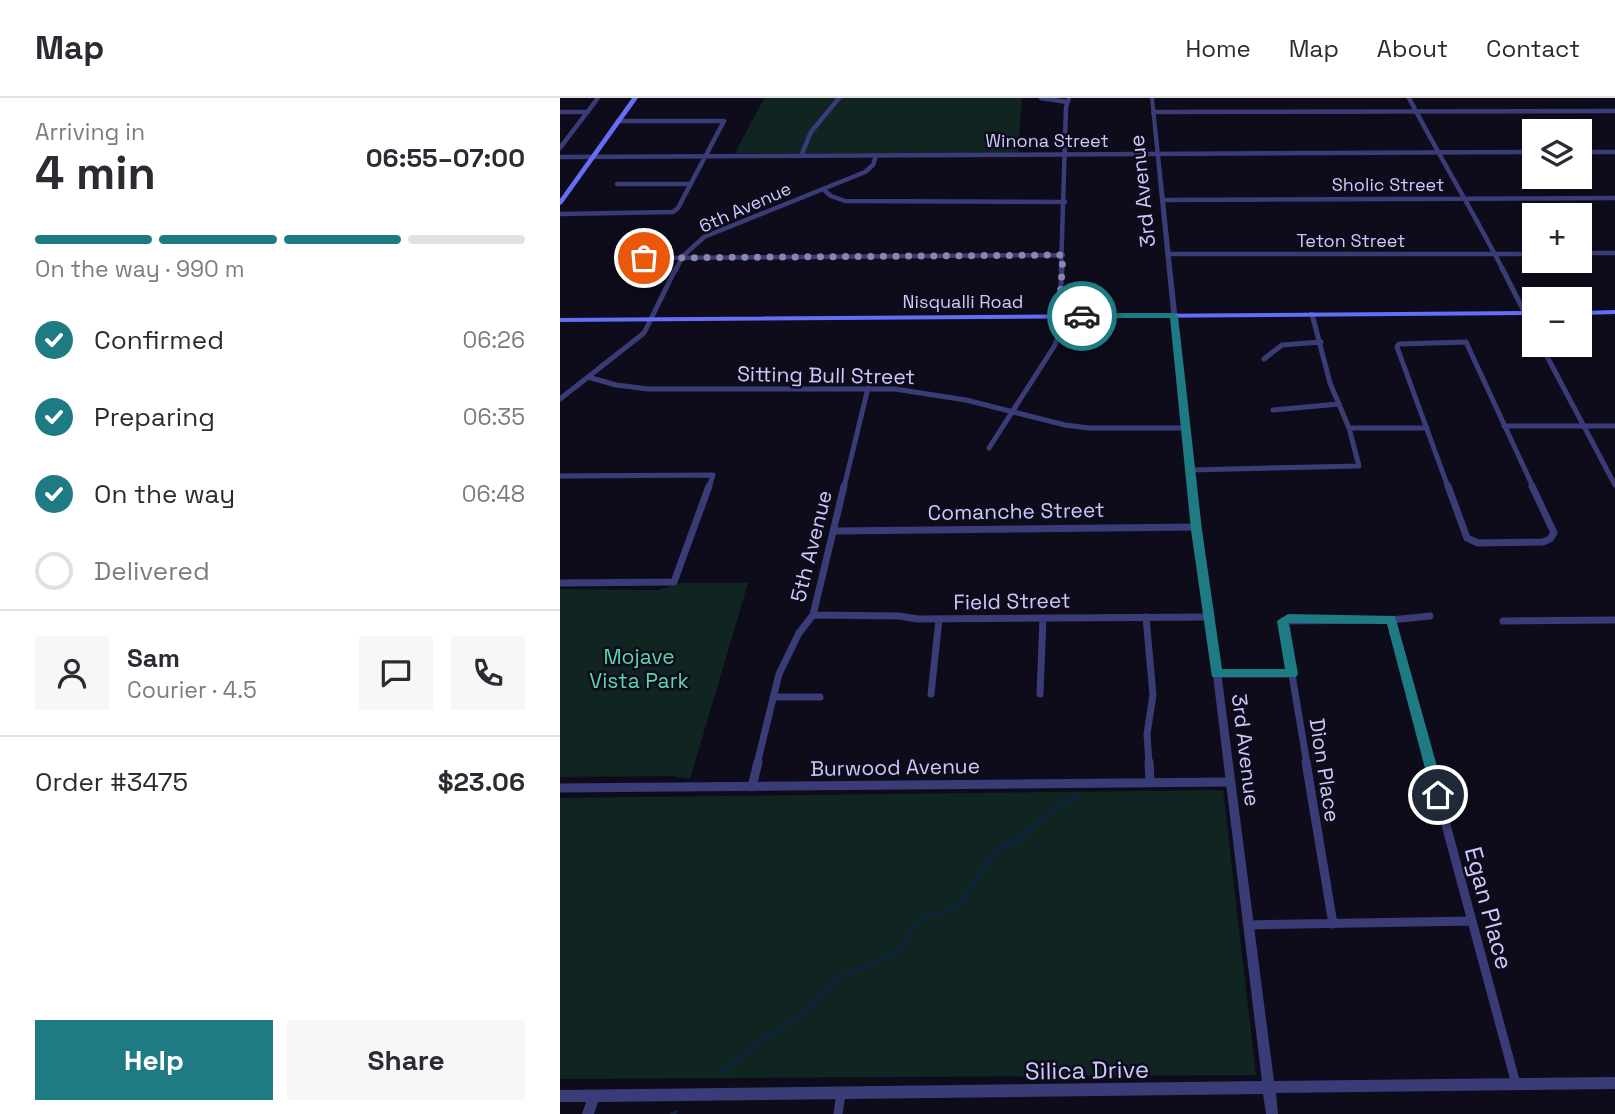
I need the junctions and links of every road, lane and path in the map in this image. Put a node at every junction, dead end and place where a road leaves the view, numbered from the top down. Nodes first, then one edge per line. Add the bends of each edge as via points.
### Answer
1 (598, 98) edge
2 (635, 98) edge
3 (839, 98) edge
4 (1041, 98) edge
5 (1152, 98) edge
6 (1409, 98) edge
7 (1068, 100) edge
8 (1416, 111) junction
9 (1615, 111) edge
10 (560, 112) edge
11 (588, 112) junction
12 (1153, 113) junction
13 (618, 121) junction
14 (560, 148) edge
15 (1437, 152) junction
16 (1522, 152) edge
17 (1592, 152) edge
18 (1615, 152) edge
19 (1157, 153) junction
20 (1065, 154) junction
21 (594, 156) junction
22 (706, 156) junction
23 (801, 156) junction
24 (876, 156) junction
25 (560, 157) edge
26 (617, 184) dead end
27 (691, 184) junction
28 (823, 189) junction
29 (1465, 197) junction
30 (1615, 198) edge
31 (1162, 200) junction
32 (1065, 202) junction
33 (560, 203) edge
34 (560, 214) edge
35 (1592, 253) edge
36 (1615, 253) edge
37 (1168, 254) junction
38 (1495, 254) junction
39 (1522, 254) edge
40 (1063, 255) junction
41 (682, 257) junction
42 (644, 258) dead end
43 (1522, 309) edge
44 (1615, 312) edge
45 (1522, 313) edge
46 (1592, 313) edge
47 (1312, 314) junction
48 (1059, 316) junction
49 (1174, 316) junction
50 (652, 319) junction
51 (560, 320) edge
52 (1321, 342) junction
53 (1547, 357) edge
54 (1264, 359) dead end
55 (589, 377) junction
56 (868, 388) junction
57 (560, 399) edge
58 (1339, 404) junction
59 (1273, 410) dead end
60 (1013, 413) junction
61 (1504, 426) junction
62 (1584, 426) junction
63 (1615, 426) edge
64 (1185, 428) junction
65 (1349, 428) junction
66 (1427, 428) junction
67 (989, 448) dead end
68 (1191, 470) junction
69 (560, 476) edge
70 (1615, 485) edge
71 (1196, 527) junction
72 (836, 531) junction
73 (560, 583) edge
74 (813, 615) junction
75 (1430, 616) dead end
76 (1146, 617) junction
77 (1210, 617) junction
78 (1042, 618) junction
79 (939, 619) junction
80 (1391, 620) junction
81 (1615, 620) edge
82 (1503, 621) dead end
83 (1216, 674) junction
84 (1292, 674) junction
85 (931, 694) dead end
86 (1040, 694) dead end
87 (774, 697) junction
88 (820, 697) dead end
89 (1150, 781) junction
90 (1230, 782) junction
91 (752, 787) junction
92 (560, 788) edge
93 (1472, 921) junction
94 (1333, 924) junction
95 (1249, 925) junction
96 (1615, 1083) edge
97 (1516, 1085) junction
98 (1269, 1090) junction
99 (841, 1094) junction
100 (560, 1096) edge
101 (594, 1096) junction
102 (588, 1114) edge
103 (838, 1114) edge
104 (1272, 1114) edge

1 - 11 street
2 - 13 main road
3 - 23 street via 814,126
4 - 7 street
5 - 12 street, 3rd Avenue
6 - 8 street
7 - 20 street
8 - 9 street
8 - 12 street
8 - 15 street
10 - 11 street
11 - 14 street
12 - 19 street, 3rd Avenue
13 - 21 main road
13 - 22 street via 724,121
15 - 16 street, Winona Street
15 - 19 street, Winona Street
15 - 29 street
17 - 18 street
19 - 20 street, Winona Street
19 - 31 street, 3rd Avenue
20 - 24 street, Winona Street
20 - 32 street
21 - 22 street, Winona Street
21 - 25 street, Winona Street
21 - 33 main road
22 - 23 street, Winona Street
22 - 27 street
23 - 24 street, Winona Street
24 - 28 street, 6th Avenue via 865,172
26 - 27 street
27 - 34 street via 673,212
28 - 32 street via 845,201
28 - 41 street, 6th Avenue via 704,237
29 - 30 street, Sholic Street
29 - 31 street, Sholic Street
29 - 38 street
31 - 37 street, 3rd Avenue
32 - 40 street
35 - 36 street
37 - 38 street, Teton Street
37 - 49 street, 3rd Avenue
38 - 39 street, Teton Street
38 - 43 street
40 - 41 street
40 - 48 street
41 - 42 street
41 - 50 street, 6th Avenue
44 - 46 main road
45 - 47 main road, Nisqualli Road
47 - 49 main road, Nisqualli Road
47 - 52 street
48 - 49 main road, Nisqualli Road
48 - 50 main road, Nisqualli Road
48 - 60 street via 1055,345
49 - 64 street, 3rd Avenue
50 - 51 main road, Nisqualli Road
50 - 55 street, 6th Avenue via 644,333
52 - 54 street via 1282,345
52 - 58 street
53 - 62 street
55 - 56 street, Sitting Bull Street via 648,389
55 - 57 street, 6th Avenue
56 - 60 street, Sitting Bull Street via 943,396
56 - 72 street, 5th Avenue
58 - 59 street
58 - 65 street
60 - 64 street, Sitting Bull Street via 1089,428
60 - 67 street
61 - 62 street
61 - 66 street via 1466,342 1399,344
61 - 66 street via 1553,533 1543,542 1467,538
62 - 63 street
62 - 70 street
64 - 68 street, 3rd Avenue
65 - 66 street
65 - 68 street via 1359,466
68 - 71 street, 3rd Avenue
69 - 73 street via 713,475 674,582
71 - 72 street, Comanche Street
71 - 77 street, 3rd Avenue
72 - 74 street, 5th Avenue
74 - 79 street, Field Street
74 - 87 street, 5th Avenue via 788,650
75 - 80 street
76 - 77 street, Field Street
76 - 78 street, Field Street
76 - 89 street via 1153,695 1147,734
77 - 83 street, 3rd Avenue
78 - 79 street, Field Street
78 - 86 street
79 - 85 street
80 - 84 street, Dion Place via 1283,621
80 - 93 street, Egan Place
81 - 82 street
83 - 84 street
83 - 90 street, 3rd Avenue
84 - 94 street, Dion Place
87 - 88 street
87 - 91 street, 5th Avenue
89 - 90 street, Burwood Avenue
89 - 91 street, Burwood Avenue
90 - 95 street, 3rd Avenue
91 - 92 street, Burwood Avenue
93 - 94 street
93 - 97 street, Egan Place
94 - 95 street
95 - 98 street, 3rd Avenue
96 - 97 street, Silica Drive
97 - 98 street, Silica Drive
98 - 99 street, Silica Drive
98 - 104 street, 3rd Avenue
99 - 101 street, Silica Drive
99 - 103 street
100 - 101 street, Silica Drive
101 - 102 street

